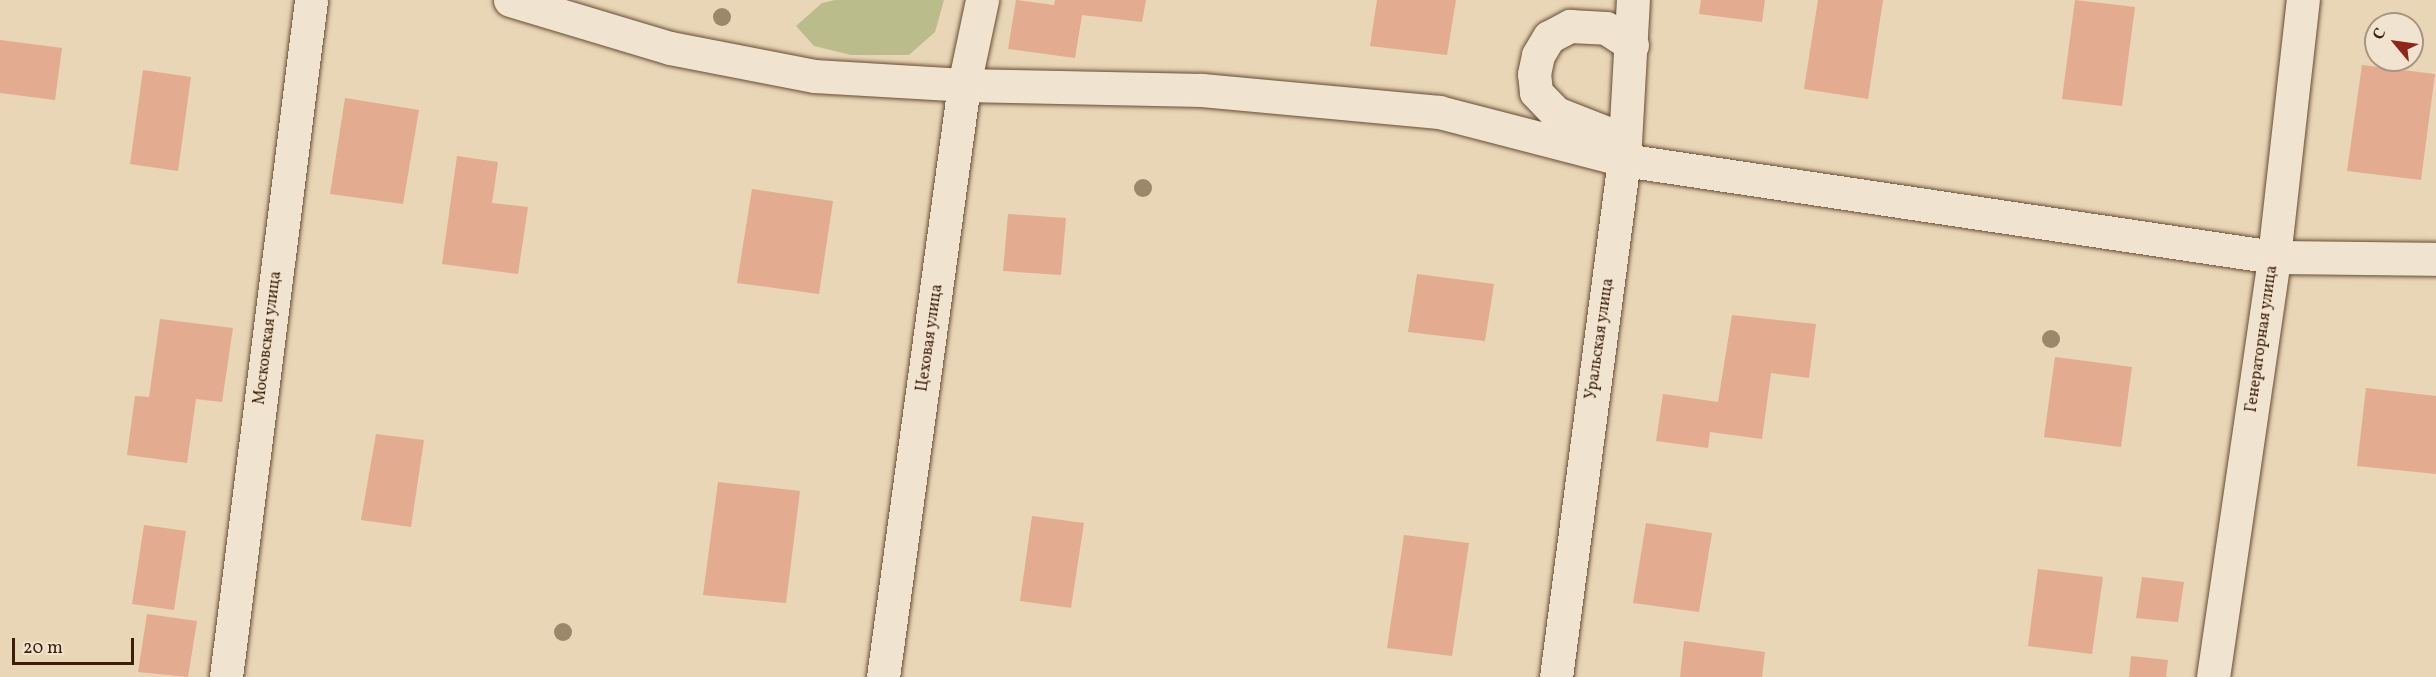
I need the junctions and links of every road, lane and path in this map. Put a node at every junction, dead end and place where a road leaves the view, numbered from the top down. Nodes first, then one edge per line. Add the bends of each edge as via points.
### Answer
1 (311, 0) edge
2 (510, 0) edge
3 (982, 0) edge
4 (1633, 0) edge
5 (2303, 0) edge
6 (1632, 45) junction
7 (964, 85) junction
8 (1624, 160) junction
9 (2274, 256) junction
10 (2436, 259) edge
11 (226, 677) edge
12 (884, 677) edge
13 (1556, 677) edge
14 (2213, 677) edge

1 - 11 street, Московская улица
2 - 7 street via 670,48 814,76
3 - 7 street, Цеховая улица
4 - 6 street, Уральская улица
5 - 9 street, Генераторная улица
6 - 8 street, Уральская улица
6 - 8 street via 1606,28 1570,26 1549,37 1538,55 1534,74 1536,92 1556,113 1620,138
7 - 8 street via 1202,90 1438,112
7 - 12 street, Цеховая улица
8 - 9 street
8 - 13 street, Уральская улица
9 - 10 street
9 - 14 street, Генераторная улица

